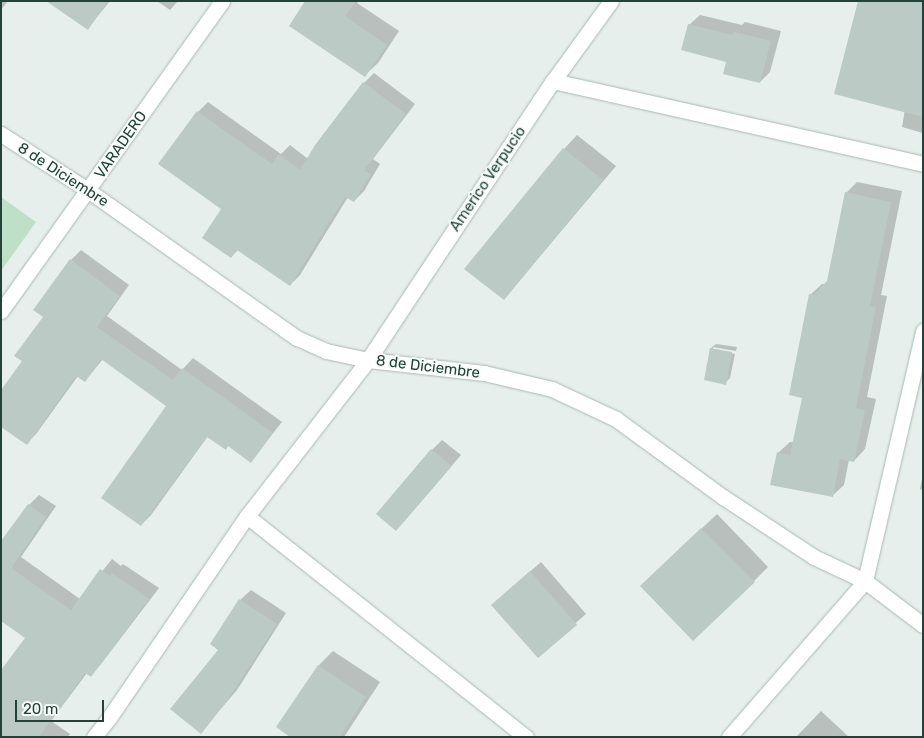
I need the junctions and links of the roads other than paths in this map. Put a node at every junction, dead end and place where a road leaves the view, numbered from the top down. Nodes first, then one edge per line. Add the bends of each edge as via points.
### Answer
1 (222, 1) edge
2 (611, 1) edge
3 (553, 81) junction
4 (1, 134) edge
5 (923, 164) edge
6 (89, 191) junction
7 (1, 311) edge
8 (923, 330) edge
9 (368, 360) junction
10 (247, 516) junction
11 (865, 581) junction
12 (923, 624) edge
13 (94, 737) edge
14 (526, 737) edge
15 (729, 737) edge

1 - 6 street, VARADERO
2 - 3 street, Americo Verpucio
3 - 5 street
3 - 9 street, Americo Verpucio
4 - 6 street, 8 de Diciembre
6 - 7 street, VARADERO
6 - 9 street, 8 de Diciembre via 297,338 326,351
8 - 11 street
9 - 10 street, Americo Verpucio
9 - 11 street, 8 de Diciembre via 484,373 552,389 616,419 723,497 814,557
10 - 13 street, Americo Verpucio
10 - 14 street
11 - 12 street, 8 de Diciembre
11 - 15 street

